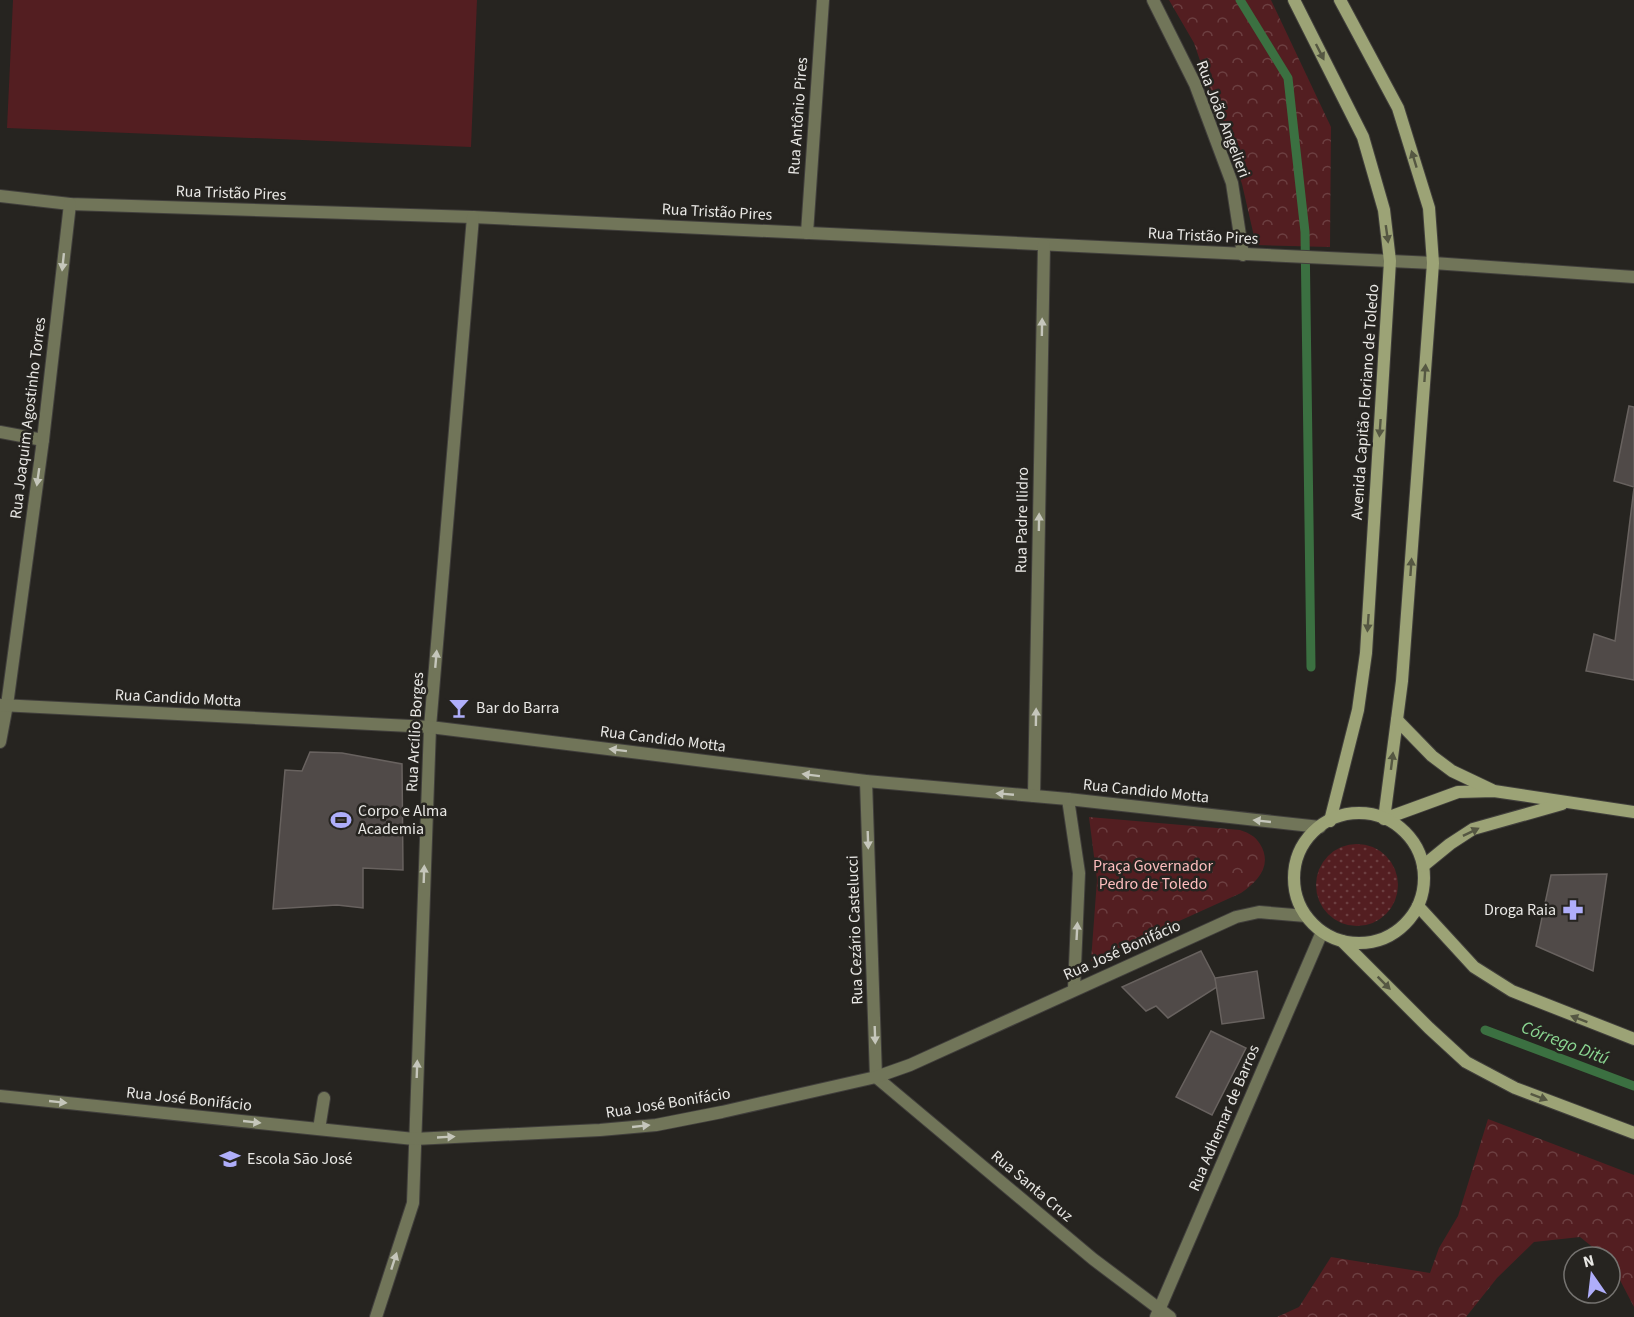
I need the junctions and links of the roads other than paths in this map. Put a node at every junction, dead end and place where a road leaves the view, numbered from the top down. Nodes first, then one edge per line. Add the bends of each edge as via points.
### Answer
1 (823, 0) edge
2 (1153, 0) edge
3 (1294, 0) edge
4 (1340, 0) edge
5 (0, 196) edge
6 (70, 204) junction
7 (473, 217) junction
8 (807, 233) junction
9 (1044, 245) junction
10 (1244, 255) junction
11 (1390, 261) junction
12 (1433, 263) junction
13 (1634, 277) edge
14 (0, 432) edge
15 (44, 440) junction
16 (3, 705) edge
17 (1397, 720) junction
18 (430, 727) junction
19 (0, 742) edge
20 (866, 782) junction
21 (1494, 791) junction
22 (1034, 796) junction
23 (1068, 799) junction
24 (1565, 803) junction
25 (1634, 812) edge
26 (1384, 819) junction
27 (1325, 824) junction
28 (1423, 866) junction
29 (1418, 906) junction
30 (1306, 916) junction
31 (1322, 932) junction
32 (1342, 941) junction
33 (1074, 989) junction
34 (1634, 1040) edge
35 (876, 1077) junction
36 (0, 1096) edge
37 (324, 1098) dead end
38 (319, 1129) junction
39 (1634, 1133) edge
40 (414, 1139) junction
41 (1158, 1313) edge
42 (376, 1317) edge
43 (1170, 1317) edge

1 - 8 street, Rua Antônio Pires
2 - 10 street, Rua João Angelieri via 1194,84 1232,183
3 -> 11 main road, Avenida Capitão Floriano de Toledo via 1363,137 1384,210
12 -> 4 main road via 1429,208 1398,108
5 - 6 street, Rua Tristão Pires
6 - 7 street, Rua Tristão Pires
6 -> 15 street, Rua Joaquim Agostinho Torres
7 - 8 street, Rua Tristão Pires
18 -> 7 street, Rua Arcílio Borges
8 - 9 street, Rua Tristão Pires
9 - 10 street, Rua Tristão Pires
22 -> 9 street, Rua Padre Ilidro
10 - 11 street, Rua Tristão Pires
11 - 12 street, Rua Tristão Pires
11 -> 27 main road, Avenida Capitão Floriano de Toledo via 1366,652 1358,710
12 - 13 street, Rua Tristão Pires
17 -> 12 main road
14 - 15 street
15 -> 16 street, Rua Joaquim Agostinho Torres
16 - 18 street, Rua Candido Motta
16 - 19 street, Rua Joaquim Agostinho Torres
17 - 21 main road via 1452,771
26 -> 17 main road
20 -> 18 street, Rua Candido Motta
40 -> 18 street, Rua Arcílio Borges
22 -> 20 street, Rua Candido Motta
20 -> 35 street, Rua Cezário Castelucci
21 - 24 main road
21 - 26 main road via 1458,792
22 - 23 street, Rua Candido Motta
27 -> 23 street, Rua Candido Motta
33 -> 23 street via 1079,873
24 - 25 main road
28 -> 24 main road via 1473,829
26 - 27 main road via 1365,813 1345,815
26 - 28 main road via 1403,830 1416,846
27 - 30 main road via 1310,836 1298,854 1294,874 1296,896
28 - 29 main road via 1424,886
29 - 32 main road via 1405,924 1386,937 1365,943
34 -> 29 main road via 1512,991 1474,968
30 - 31 main road
30 - 33 street, Rua José Bonifácio via 1259,912 1236,917
31 - 32 main road
31 - 41 street, Rua Adhemar de Barros
32 -> 39 main road via 1466,1062 1515,1088
33 - 35 street, Rua José Bonifácio
40 -> 35 street, Rua José Bonifácio via 656,1125
35 - 41 street, Rua Santa Cruz
36 -> 38 street, Rua José Bonifácio
37 - 38 street
38 - 40 street, Rua José Bonifácio
42 -> 40 street, Rua Arcílio Borges via 413,1203
41 - 43 street, Rua Santa Cruz

